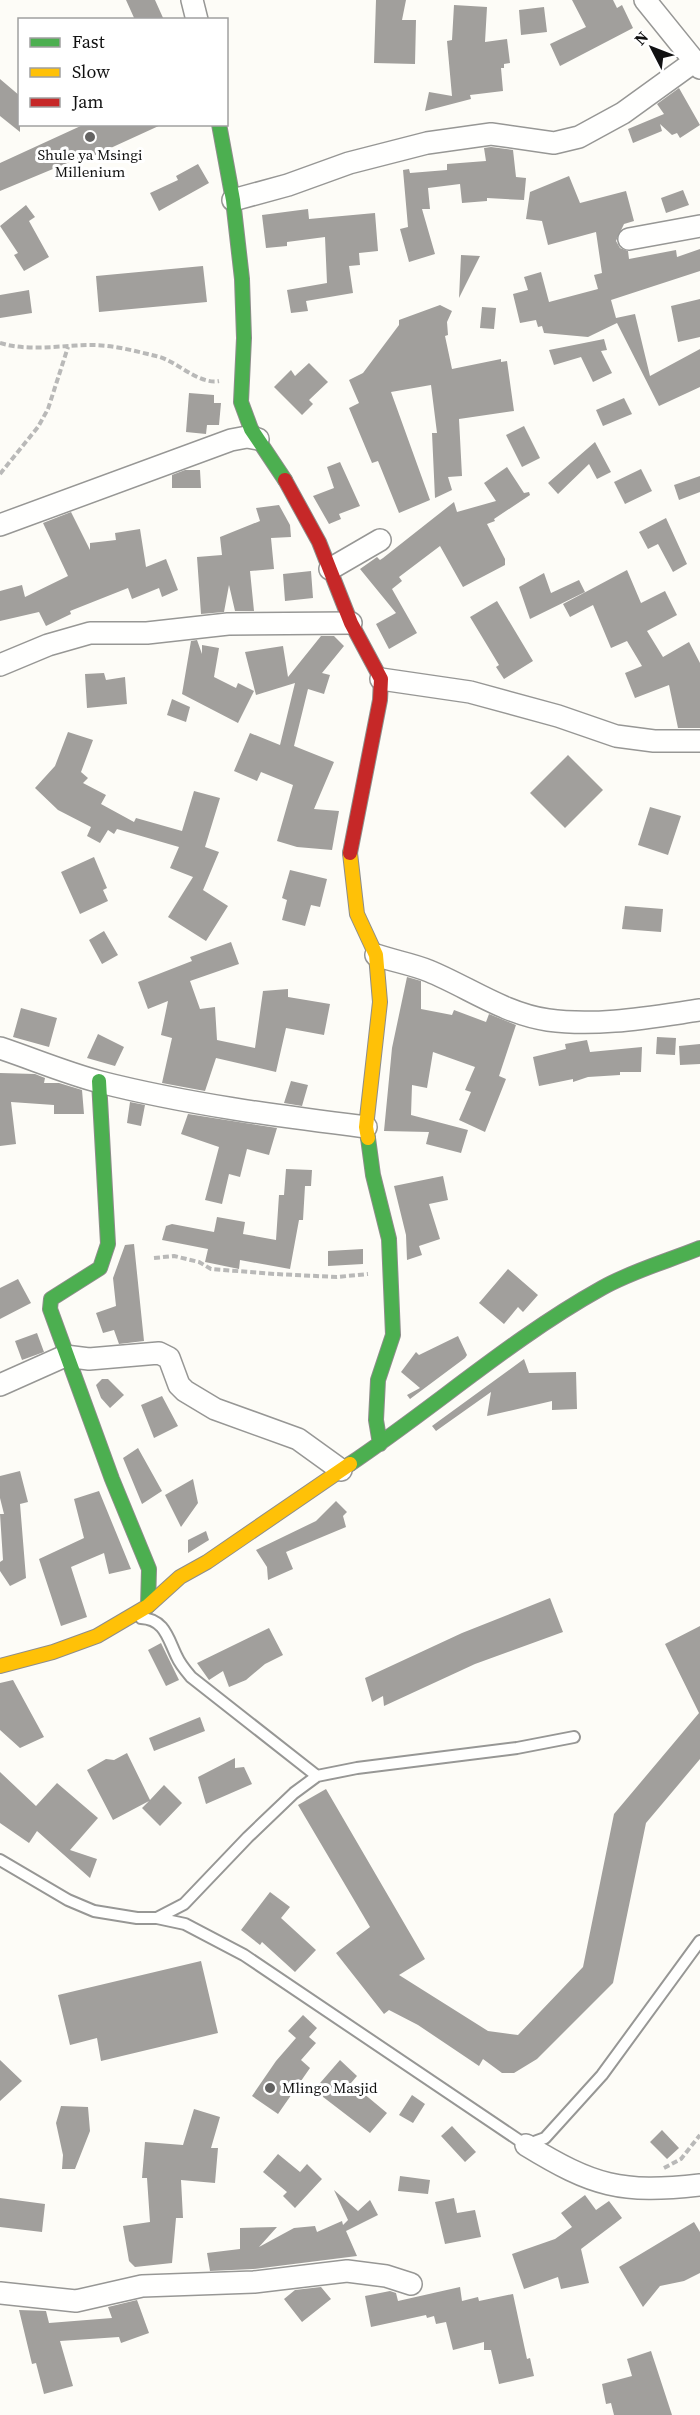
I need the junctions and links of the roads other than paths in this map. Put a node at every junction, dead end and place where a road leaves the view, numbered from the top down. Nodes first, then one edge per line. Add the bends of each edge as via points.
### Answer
1 (192, 0) edge
2 (645, 0) edge
3 (196, 18) edge
4 (698, 65) edge
5 (219, 126) edge
6 (233, 200) junction
7 (700, 226) edge
8 (629, 239) dead end
9 (258, 439) junction
10 (0, 525) edge
11 (380, 540) dead end
12 (330, 569) junction
13 (351, 622) junction
14 (0, 664) edge
15 (381, 679) junction
16 (700, 741) edge
17 (376, 955) junction
18 (700, 1010) edge
19 (0, 1048) edge
20 (99, 1082) junction
21 (366, 1127) junction
22 (700, 1248) edge
23 (65, 1356) junction
24 (0, 1385) edge
25 (380, 1444) junction
26 (340, 1470) junction
27 (147, 1606) junction
28 (129, 1618) junction
29 (0, 1666) edge
30 (573, 1737) dead end
31 (317, 1776) junction
32 (0, 1860) edge
33 (157, 1918) junction
34 (700, 1941) edge
35 (526, 2145) junction
36 (700, 2185) edge
37 (411, 2284) dead end
38 (0, 2293) edge

1 - 3 street
2 - 4 street
4 - 6 street via 579,137 554,143 491,134 427,143
5 - 6 street
6 - 9 street via 242,279 241,402
7 - 8 street
9 - 10 street via 231,440
9 - 12 street via 311,525
11 - 12 street
12 - 13 street
13 - 14 street via 97,632 48,645
13 - 15 street
15 - 16 street via 470,692 616,736
15 - 17 street via 349,848 357,914
17 - 18 street via 427,970 488,1000 547,1020 610,1020
17 - 21 street via 380,1002
19 - 20 street
20 - 21 street via 256,1114
20 - 23 street via 108,1244 100,1268 51,1299 52,1322
21 - 25 street via 392,1271 393,1335 378,1380 376,1420
22 - 25 street via 605,1286 571,1306
23 - 24 street
23 - 26 street via 89,1359 159,1353 169,1358 185,1391 215,1409 298,1439
23 - 27 street via 75,1373 149,1569
25 - 26 street
26 - 27 street via 180,1578
27 - 28 street
28 - 29 street via 87,1640
28 - 31 lane via 155,1620 165,1630 178,1660 191,1677
30 - 31 lane
31 - 33 lane via 271,1815 184,1904
32 - 33 lane via 94,1911
33 - 35 lane via 185,1924 244,1955
34 - 35 lane via 602,2075 545,2138
35 - 36 street via 559,2165 606,2185 654,2191
37 - 38 street via 347,2271 254,2282 142,2286 76,2301

